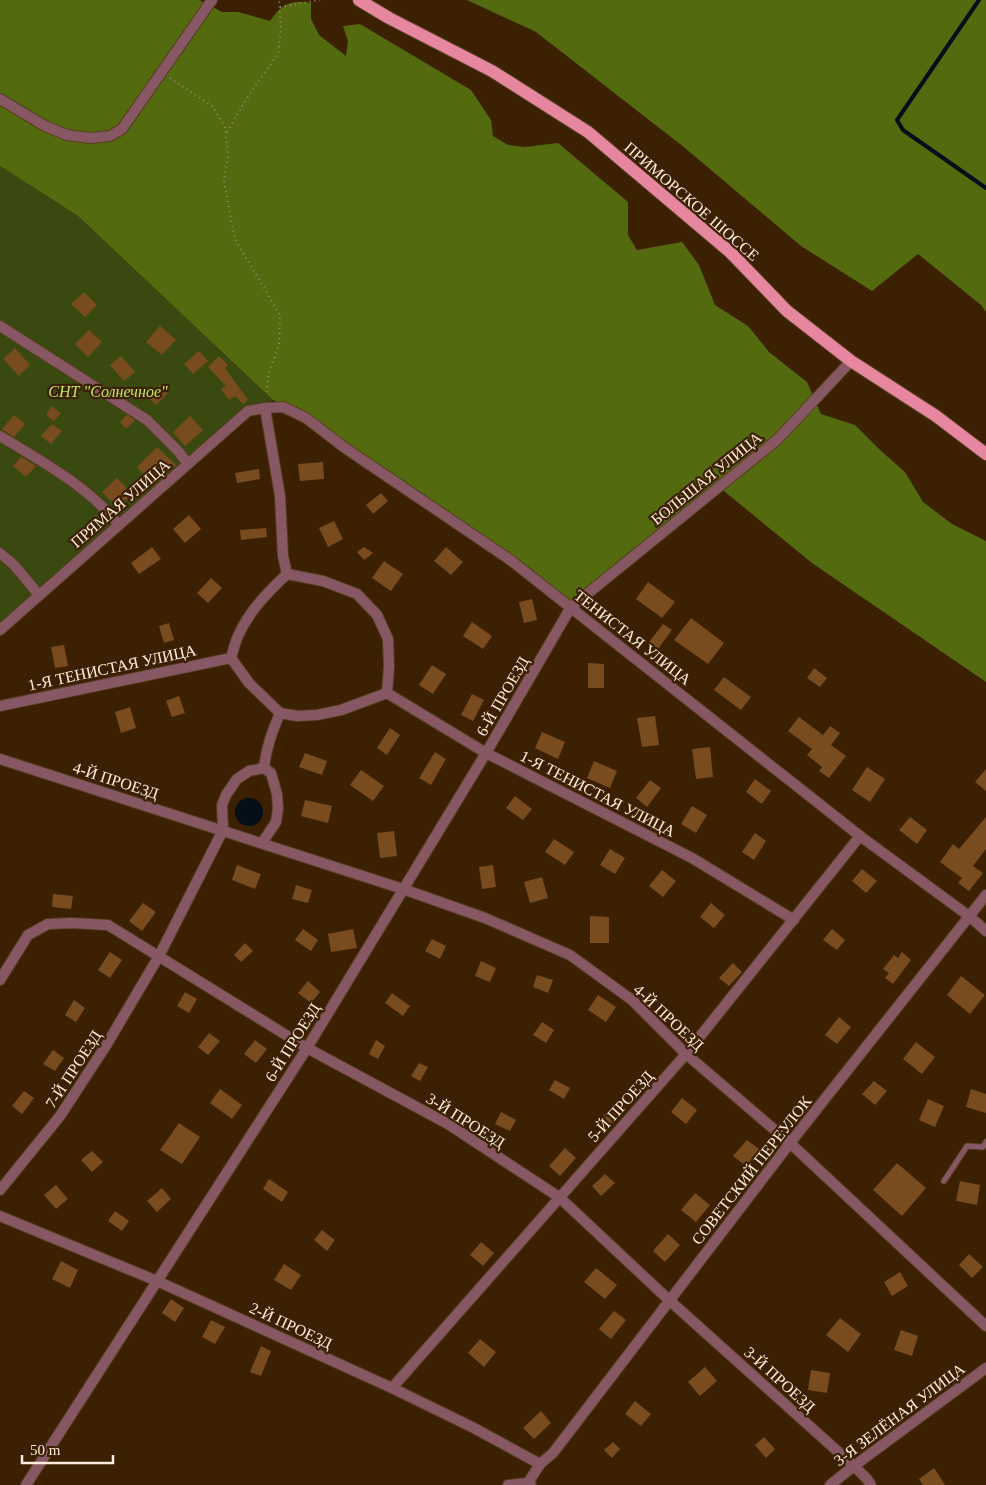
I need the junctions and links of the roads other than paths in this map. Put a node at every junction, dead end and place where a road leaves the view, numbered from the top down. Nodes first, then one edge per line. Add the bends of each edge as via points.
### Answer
1 (212, 0) edge
2 (359, 0) edge
3 (0, 99) edge
4 (0, 326) edge
5 (851, 362) junction
6 (265, 408) junction
7 (0, 436) edge
8 (986, 454) edge
9 (188, 464) junction
10 (119, 525) junction
11 (0, 553) edge
12 (287, 574) junction
13 (39, 595) junction
14 (571, 607) junction
15 (0, 630) edge
16 (231, 658) junction
17 (387, 693) junction
18 (0, 706) edge
19 (280, 713) junction
20 (486, 753) junction
21 (0, 758) edge
22 (264, 768) junction
23 (223, 830) junction
24 (860, 836) junction
25 (262, 843) junction
26 (403, 889) junction
27 (986, 895) edge
28 (969, 916) junction
29 (794, 920) junction
30 (986, 931) edge
31 (159, 956) junction
32 (0, 980) edge
33 (307, 1048) junction
34 (686, 1054) junction
35 (986, 1142) edge
36 (790, 1143) junction
37 (944, 1181) dead end
38 (0, 1190) edge
39 (559, 1198) junction
40 (0, 1216) edge
41 (158, 1281) junction
42 (669, 1300) junction
43 (986, 1326) edge
44 (986, 1368) edge
45 (392, 1388) junction
46 (540, 1464) junction
47 (854, 1466) junction
48 (530, 1484) edge
49 (26, 1485) edge
50 (508, 1485) edge
51 (830, 1485) edge
52 (871, 1485) edge

1 - 3 street via 122,129 110,136 67,135
2 - 5 main road, ПРИМОРСКОЕ ШОССЕ via 492,71 588,132 730,252 787,311
4 - 9 street via 147,420
5 - 8 main road, ПРИМОРСКОЕ ШОССЕ via 936,416
5 - 14 street, БОЛЬШАЯ УЛИЦА via 778,439
6 - 9 street, ПРЯМАЯ УЛИЦА via 248,411
6 - 12 street via 280,496
6 - 14 street, ТЕНИСТАЯ УЛИЦА via 283,407 306,418 509,559
7 - 10 street via 62,474
9 - 10 street, ПРЯМАЯ УЛИЦА
10 - 13 street, ПРЯМАЯ УЛИЦА
11 - 13 street
12 - 16 street via 248,619
12 - 17 street via 323,581 357,594 377,615 388,639
13 - 15 street, ПРЯМАЯ УЛИЦА
14 - 20 street, 6-Й ПРОЕЗД
14 - 24 street, ТЕНИСТАЯ УЛИЦА
16 - 18 street, 1-Я ТЕНИСТАЯ УЛИЦА
16 - 19 street via 249,682
17 - 19 street via 317,715
17 - 20 street, 1-Я ТЕНИСТАЯ УЛИЦА
19 - 22 street via 269,740
20 - 26 street, 6-Й ПРОЕЗД
20 - 29 street, 1-Я ТЕНИСТАЯ УЛИЦА via 692,858
21 - 23 street, 4-Й ПРОЕЗД
22 - 23 street via 249,771 226,795 222,805
22 - 25 street via 270,772 278,810 276,822
23 - 25 street
23 - 31 street, 7-Й ПРОЕЗД
24 - 28 street, ТЕНИСТАЯ УЛИЦА
24 - 29 street, 5-Й ПРОЕЗД
25 - 26 street, 4-Й ПРОЕЗД
26 - 33 street, 6-Й ПРОЕЗД
26 - 34 street, 4-Й ПРОЕЗД via 485,918 570,955 632,1000
27 - 28 street, СОВЕТСКИЙ ПЕРЕУЛОК
28 - 30 street, ТЕНИСТАЯ УЛИЦА
28 - 36 street, СОВЕТСКИЙ ПЕРЕУЛОК
29 - 34 street, 5-Й ПРОЕЗД
31 - 32 street, 3-Й ПРОЕЗД via 108,925 48,924 28,935
31 - 33 street, 3-Й ПРОЕЗД
31 - 38 street, 7-Й ПРОЕЗД via 108,1044 60,1116
33 - 39 street, 3-Й ПРОЕЗД via 448,1124
33 - 41 street, 6-Й ПРОЕЗД
34 - 36 street, 4-Й ПРОЕЗД
34 - 39 street, 5-Й ПРОЕЗД
35 - 37 lane via 983,1147 967,1146
36 - 42 street, СОВЕТСКИЙ ПЕРЕУЛОК
36 - 43 street, 4-Й ПРОЕЗД
39 - 42 street, 3-Й ПРОЕЗД
39 - 45 street, 5-Й ПРОЕЗД
40 - 41 street, 2-Й ПРОЕЗД
41 - 45 street, 2-Й ПРОЕЗД
41 - 49 street, 6-Й ПРОЕЗД
42 - 46 street, СОВЕТСКИЙ ПЕРЕУЛОК via 553,1453
42 - 47 street, 3-Й ПРОЕЗД
44 - 47 street, 3-Я ЗЕЛЁНАЯ УЛИЦА
45 - 46 street, 2-Й ПРОЕЗД
46 - 48 street
47 - 51 street, 3-Я ЗЕЛЁНАЯ УЛИЦА
47 - 52 street, 3-Й ПРОЕЗД
48 - 50 street

